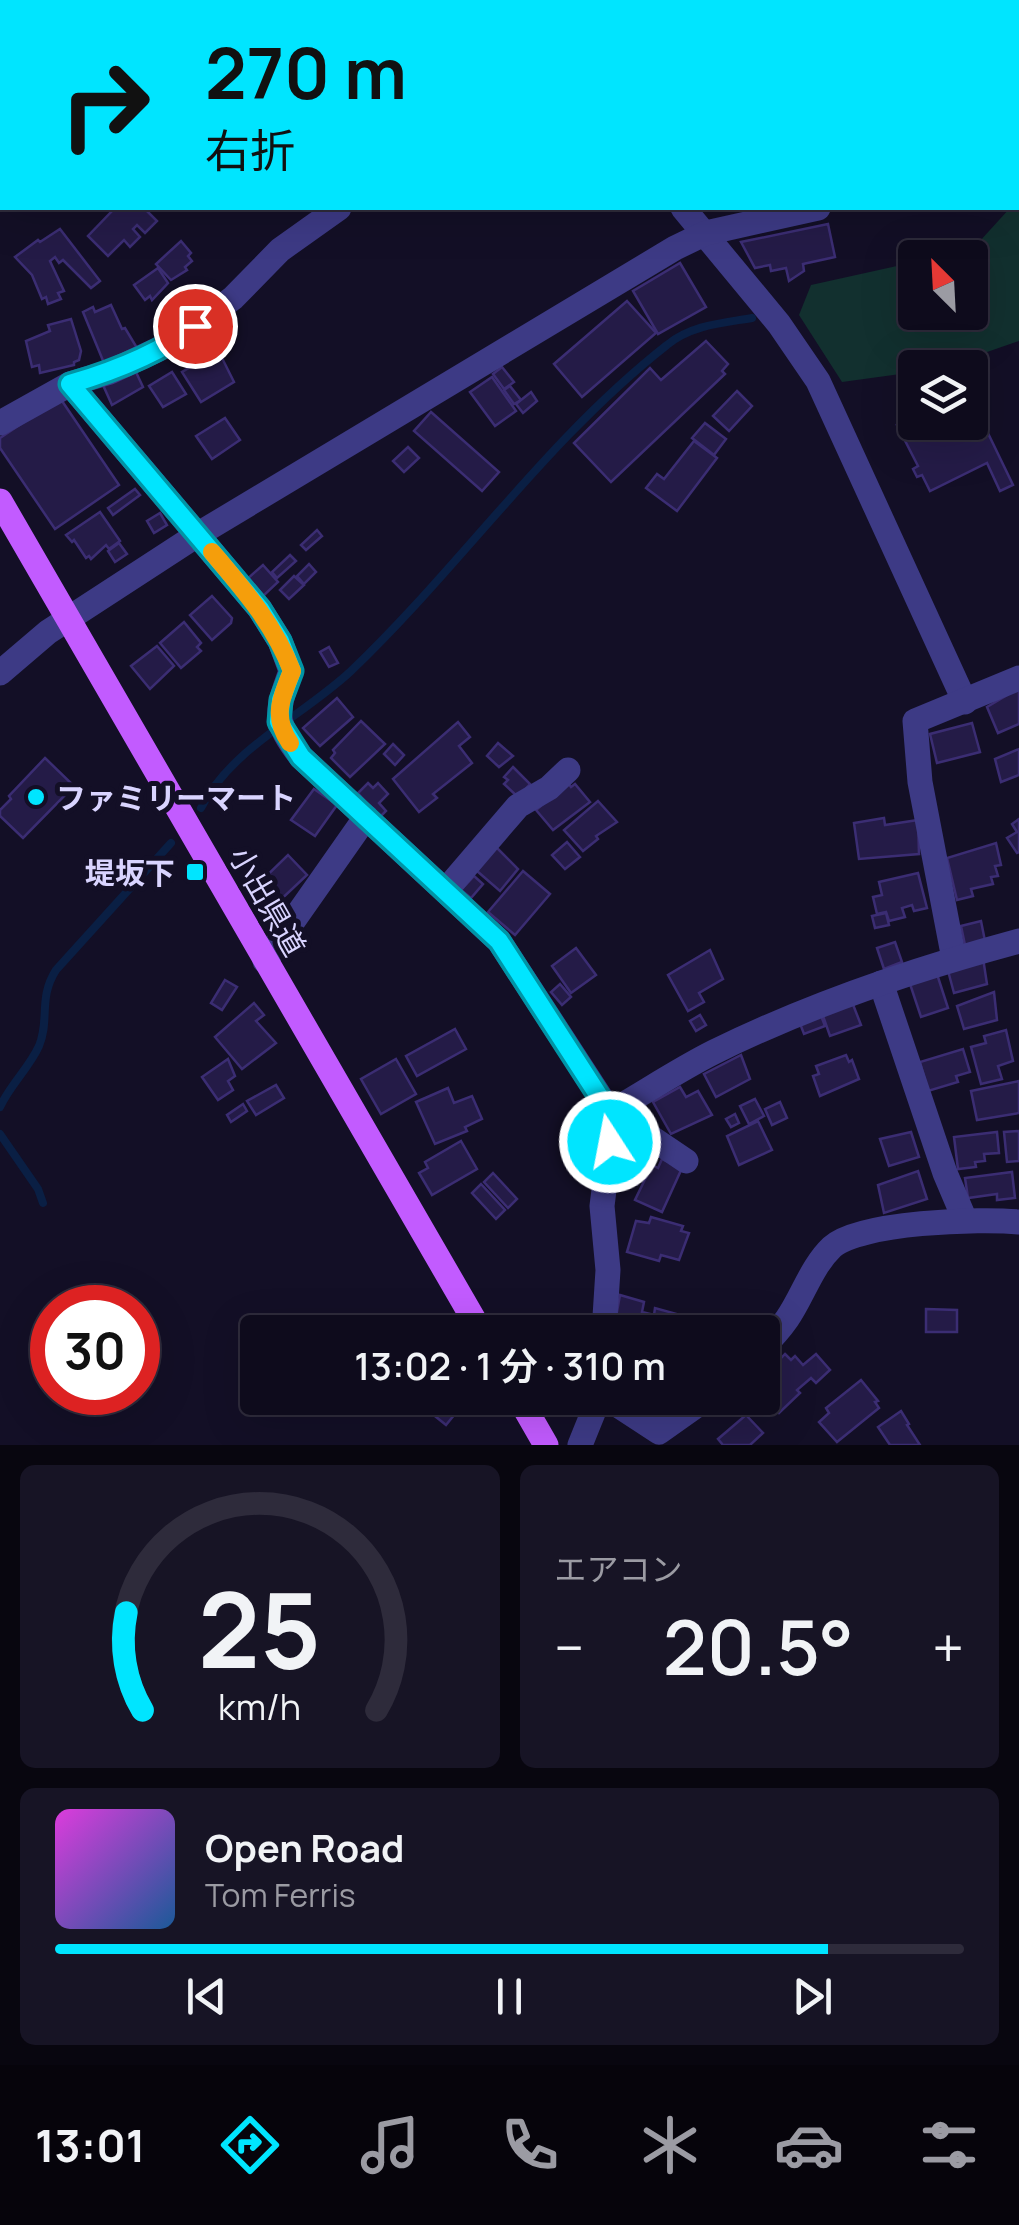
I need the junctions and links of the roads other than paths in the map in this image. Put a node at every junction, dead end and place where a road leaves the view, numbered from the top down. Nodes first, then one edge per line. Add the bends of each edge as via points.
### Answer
1 (336, 210) edge
2 (685, 210) edge
3 (809, 210) edge
4 (706, 233) junction
5 (70, 384) junction
6 (0, 423) edge
7 (0, 501) edge
8 (197, 534) junction
9 (68, 618) junction
10 (0, 674) edge
11 (1019, 678) edge
12 (965, 702) junction
13 (568, 770) dead end
14 (366, 817) junction
15 (446, 890) junction
16 (1019, 941) edge
17 (954, 959) junction
18 (265, 961) junction
19 (881, 983) junction
20 (614, 1110) junction
21 (686, 1161) dead end
22 (965, 1220) junction
23 (1019, 1222) edge
24 (471, 1315) edge
25 (605, 1315) edge
26 (780, 1327) edge
27 (529, 1415) edge
28 (592, 1415) edge
29 (633, 1415) edge
30 (683, 1415) edge
31 (546, 1445) edge
32 (580, 1445) edge

1 - 5 street via 176,341
2 - 4 street
3 - 4 street
4 - 8 street
4 - 12 street via 818,381
5 - 6 street
5 - 8 street
7 - 9 main road, 小出県道
8 - 9 street
8 - 14 street via 280,641 292,671 281,700 282,730 301,757
9 - 10 street
9 - 18 main road, 小出県道
11 - 12 street
12 - 17 street via 916,721 920,782
13 - 15 street via 518,806
14 - 15 street
14 - 18 street
15 - 20 street via 499,941
16 - 17 street
17 - 19 street
18 - 24 main road, 小出県道
19 - 20 street via 712,1052
19 - 22 street
20 - 21 street via 626,1112
20 - 25 street via 602,1206
22 - 23 street
22 - 26 street via 855,1234 834,1245
27 - 31 main road
28 - 32 street
29 - 30 street via 659,1432

